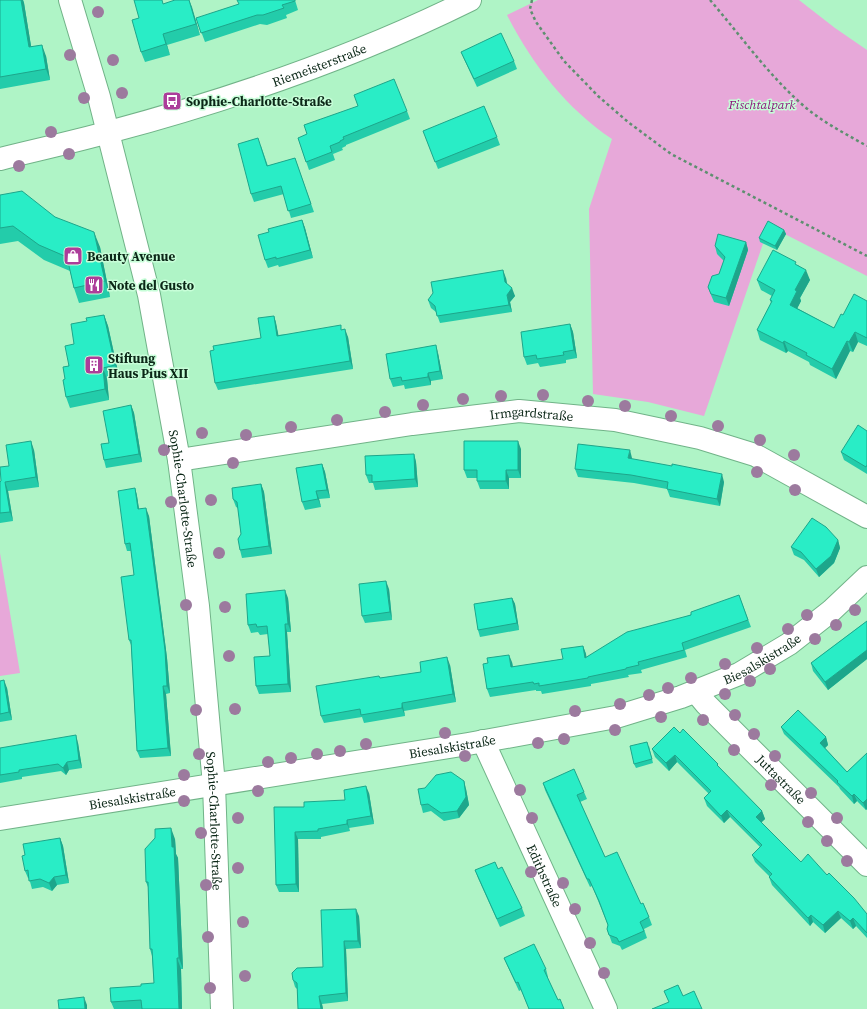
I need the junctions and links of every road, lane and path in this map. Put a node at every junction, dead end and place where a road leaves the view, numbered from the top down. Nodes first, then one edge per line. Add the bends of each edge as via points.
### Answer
1 (70, 0) edge
2 (470, 0) edge
3 (532, 0) edge
4 (710, 0) edge
5 (108, 133) junction
6 (867, 146) edge
7 (0, 159) edge
8 (867, 256) edge
9 (179, 460) junction
10 (867, 517) edge
11 (867, 577) edge
12 (696, 692) junction
13 (482, 741) junction
14 (214, 785) junction
15 (0, 819) edge
16 (867, 865) edge
17 (222, 1009) edge
18 (606, 1009) edge

1 - 5 street, Sophie-Charlotte-Straße
2 - 5 street, Riemeisterstraße via 350,54 310,69
3 - 8 path via 530,9 536,22 564,62 598,96 670,154
4 - 6 path via 776,80 836,129
5 - 7 street, Riemeisterstraße
5 - 9 street, Sophie-Charlotte-Straße via 149,295
9 - 10 street, Irmgardstraße via 412,424 519,411 615,420 700,438 755,455
9 - 14 street, Sophie-Charlotte-Straße via 198,606
11 - 12 street, Biesalskistraße via 831,611 789,644 739,674
12 - 13 street, Biesalskistraße via 616,717
12 - 16 street, Juttastraße
13 - 14 street, Biesalskistraße
13 - 18 street, Edithstraße
14 - 15 street, Biesalskistraße
14 - 17 street, Sophie-Charlotte-Straße

